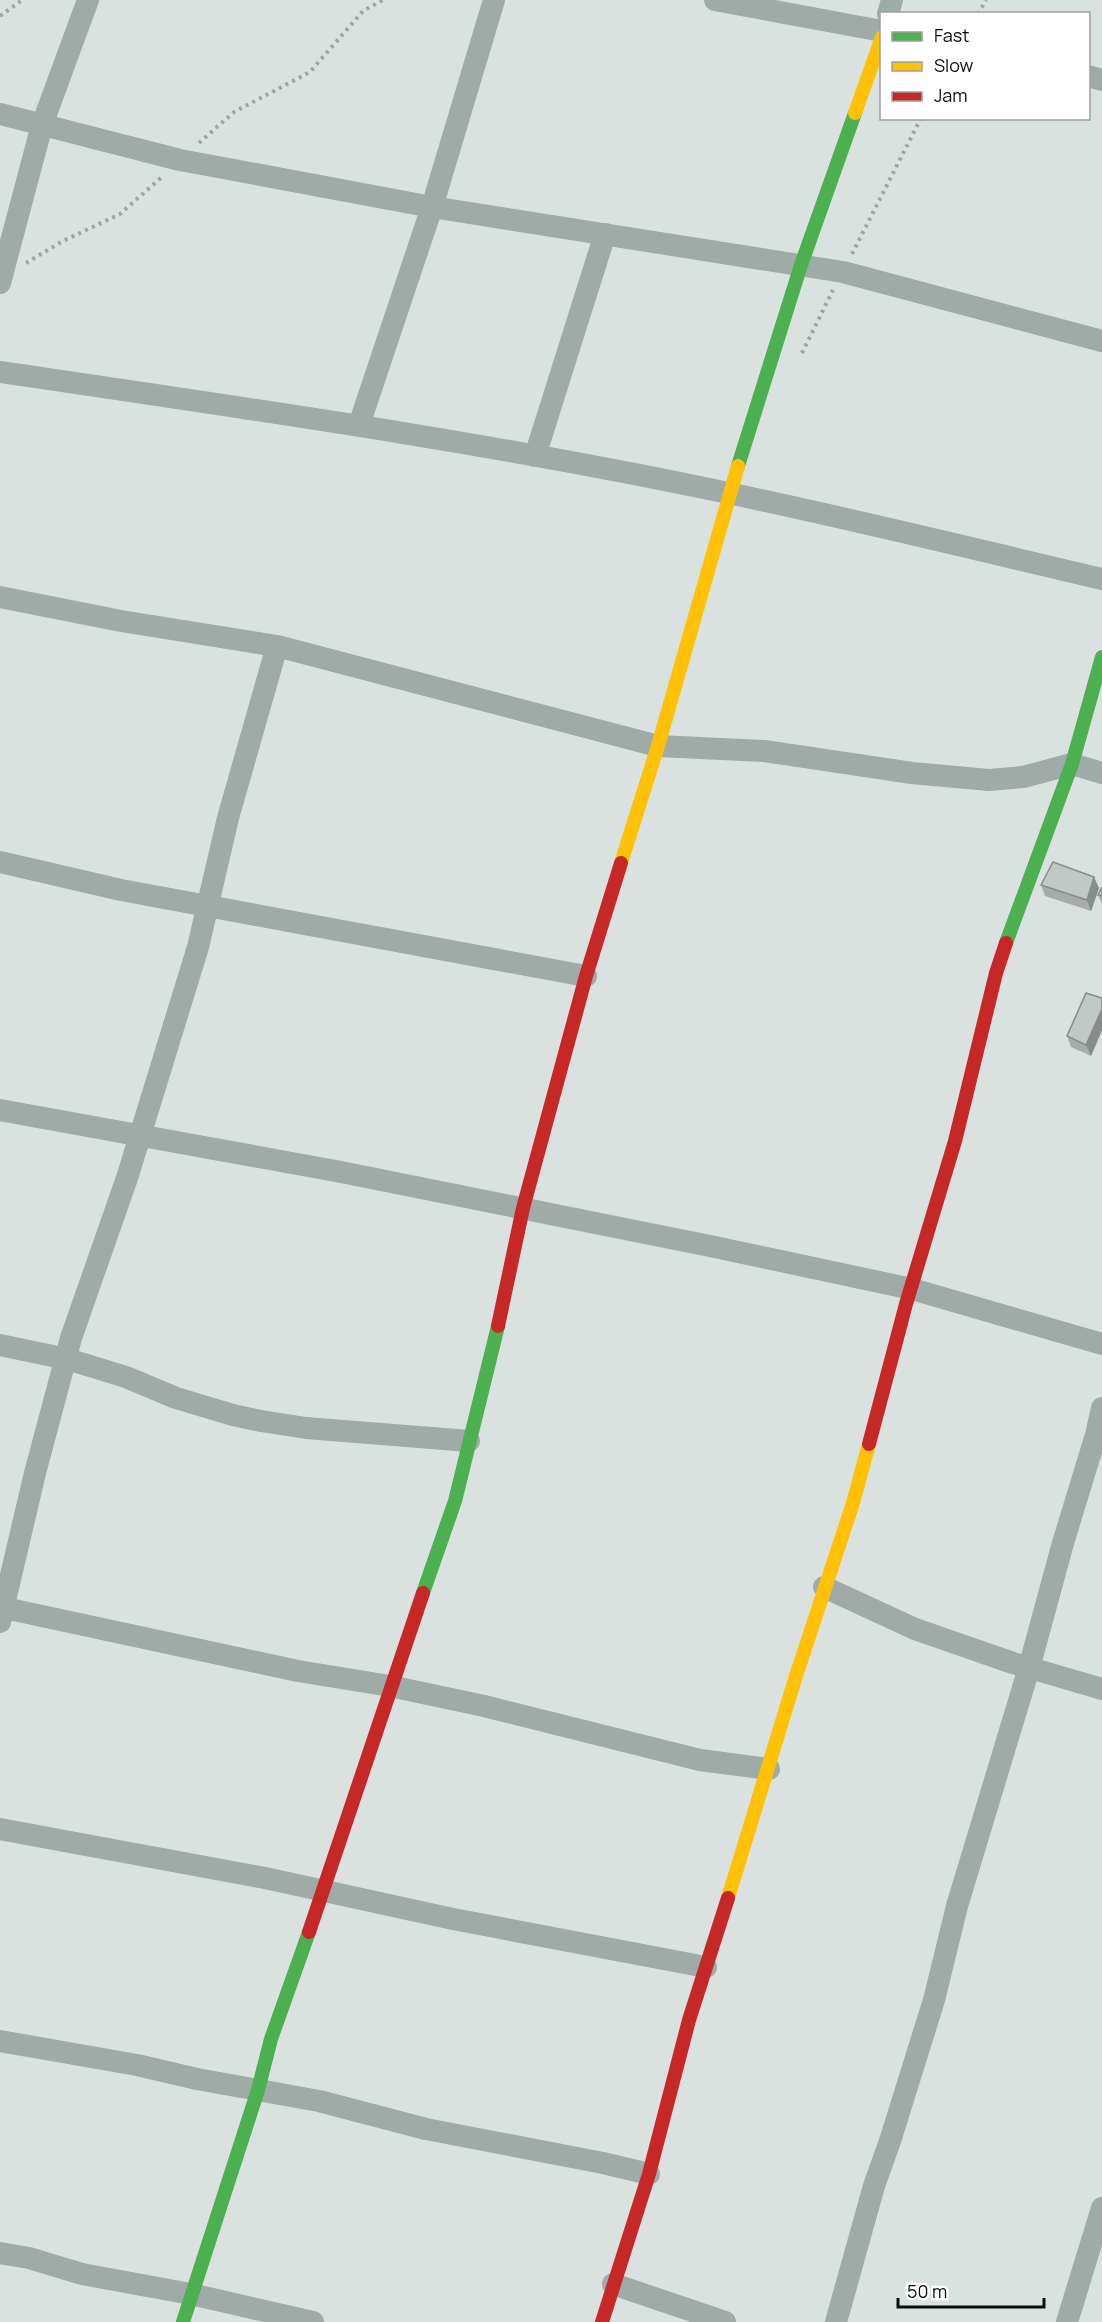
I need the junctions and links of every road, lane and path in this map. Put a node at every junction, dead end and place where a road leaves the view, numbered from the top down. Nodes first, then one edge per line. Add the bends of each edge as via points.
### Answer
1 (22, 0) edge
2 (88, 0) edge
3 (494, 0) edge
4 (715, 0) edge
5 (0, 16) edge
6 (880, 31) edge
7 (880, 43) edge
8 (0, 114) edge
9 (42, 125) junction
10 (432, 207) junction
11 (605, 234) junction
12 (801, 265) junction
13 (0, 283) edge
14 (1102, 341) edge
15 (0, 372) edge
16 (359, 425) junction
17 (535, 456) junction
18 (729, 493) junction
19 (1102, 579) edge
20 (0, 597) edge
21 (277, 646) junction
22 (1102, 657) edge
23 (658, 746) junction
24 (1072, 764) junction
25 (1102, 773) edge
26 (0, 862) edge
27 (207, 904) junction
28 (586, 976) junction
29 (0, 1110) edge
30 (139, 1136) junction
31 (523, 1208) junction
32 (912, 1289) junction
33 (1102, 1344) edge
34 (0, 1345) edge
35 (67, 1359) junction
36 (1102, 1408) edge
37 (469, 1441) junction
38 (824, 1587) junction
39 (1, 1612) edge
40 (1029, 1668) junction
41 (390, 1686) junction
42 (1102, 1689) edge
43 (769, 1769) junction
44 (0, 1829) edge
45 (324, 1890) junction
46 (706, 1967) junction
47 (0, 2041) edge
48 (258, 2090) junction
49 (648, 2174) junction
50 (1102, 2208) edge
51 (0, 2253) edge
52 (613, 2284) junction
53 (191, 2294) junction
54 (183, 2322) edge
55 (313, 2322) edge
56 (602, 2322) edge
57 (724, 2322) edge
58 (836, 2322) edge
59 (1067, 2322) edge

1 - 5 path
2 - 9 street
3 - 10 street
4 - 6 street
7 - 12 street
8 - 9 street
9 - 10 street via 180,160
9 - 13 street
10 - 11 street
10 - 16 street
11 - 12 street
11 - 17 street
12 - 14 street via 843,272
12 - 18 street
15 - 16 street
16 - 17 street
17 - 18 street
18 - 19 street
18 - 23 street
20 - 21 street
21 - 23 street
21 - 27 street
22 - 24 street
23 - 24 street via 764,751 989,780 1023,777
23 - 28 street
24 - 25 street
24 - 32 street via 1012,921
26 - 27 street via 121,890
27 - 28 street
27 - 30 street via 198,947
28 - 31 street
29 - 30 street
30 - 31 street
30 - 35 street
31 - 32 street
31 - 37 street
32 - 33 street
32 - 38 street via 853,1503
34 - 35 street
35 - 37 street via 176,1398 252,1419 306,1428
35 - 39 street
36 - 40 street
37 - 41 street via 449,1521
38 - 40 street via 915,1629
38 - 43 street
39 - 41 street
40 - 42 street
40 - 58 street
41 - 43 street via 700,1760
41 - 45 street
43 - 46 street
44 - 45 street
45 - 46 street
45 - 48 street via 271,2039
46 - 49 street
47 - 48 street
48 - 49 street
48 - 53 street
49 - 52 street
50 - 59 street
51 - 53 street via 82,2274
52 - 56 street
52 - 57 street
53 - 54 street
53 - 55 street

